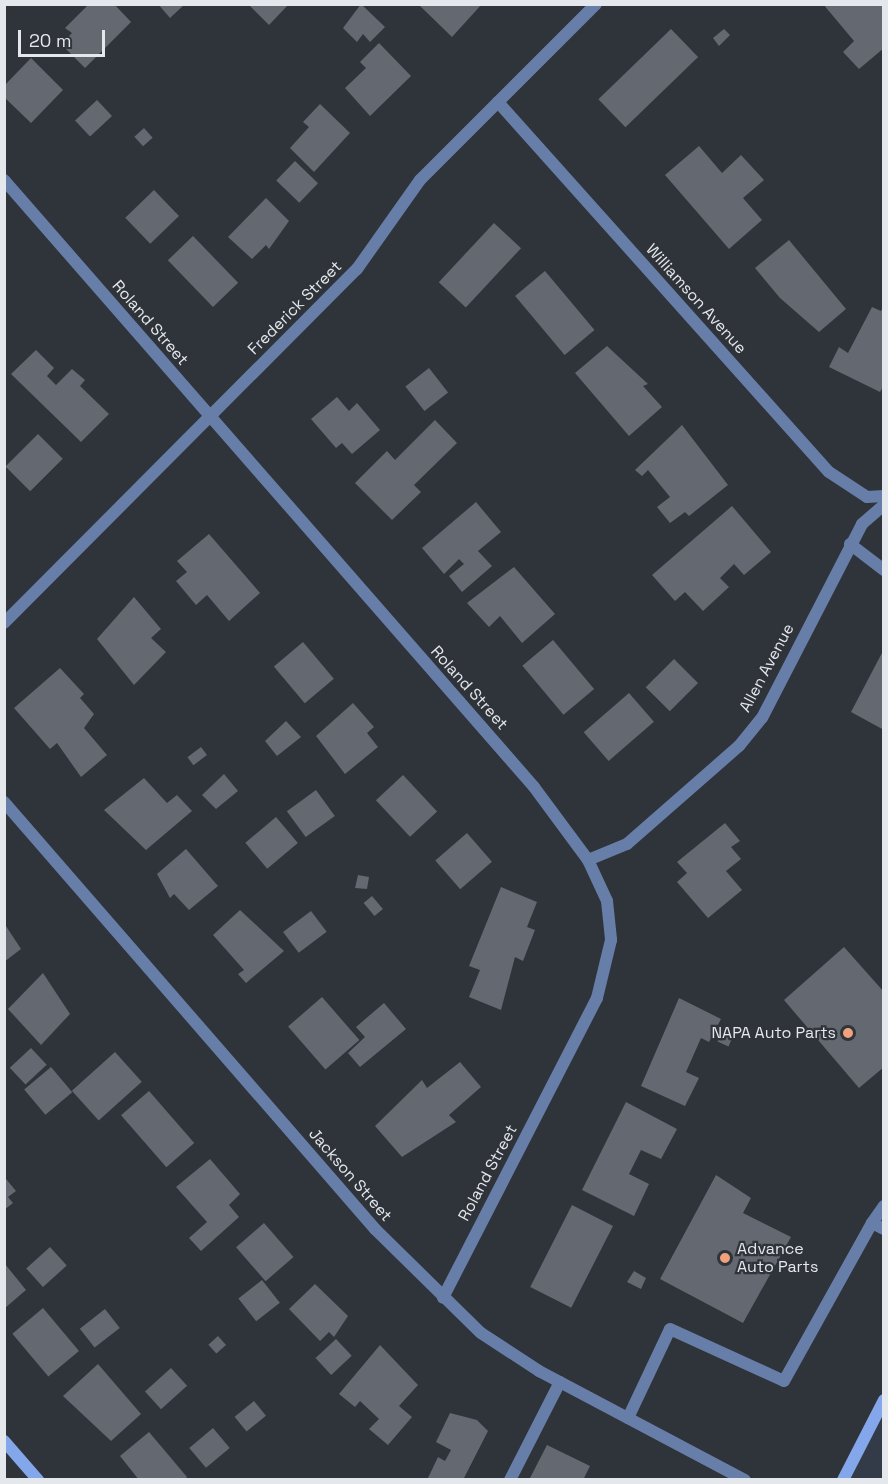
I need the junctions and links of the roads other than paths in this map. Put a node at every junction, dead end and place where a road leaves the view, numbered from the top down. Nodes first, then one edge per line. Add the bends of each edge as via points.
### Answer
1 (596, 4) edge
2 (498, 102) junction
3 (4, 180) edge
4 (209, 417) junction
5 (884, 496) edge
6 (884, 505) edge
7 (850, 544) junction
8 (884, 570) edge
9 (4, 623) edge
10 (4, 802) edge
11 (588, 860) junction
12 (884, 1206) edge
13 (878, 1226) edge
14 (443, 1298) junction
15 (560, 1382) junction
16 (884, 1400) edge
17 (628, 1418) junction
18 (4, 1441) edge
19 (38, 1479) edge
20 (510, 1479) edge
21 (745, 1479) edge
22 (843, 1479) edge

1 - 2 street, Frederick Street
2 - 4 street, Frederick Street via 420,180 357,269
2 - 5 street, Williamson Avenue via 828,472 867,497
3 - 4 street, Roland Street
4 - 9 street, Frederick Street
4 - 11 street, Roland Street via 534,787
6 - 7 street, Allen Avenue via 862,524
7 - 8 street
7 - 11 street, Allen Avenue via 762,718 739,746 627,844
10 - 14 street, Jackson Street via 375,1229
11 - 14 street, Roland Street via 607,901 611,940 597,998
12 - 13 street
13 - 17 street via 784,1381 670,1329
14 - 15 street, Jackson Street via 481,1334
15 - 17 street, Jackson Street
15 - 20 street
16 - 22 main road
17 - 21 street, Jackson Street
18 - 19 main road

